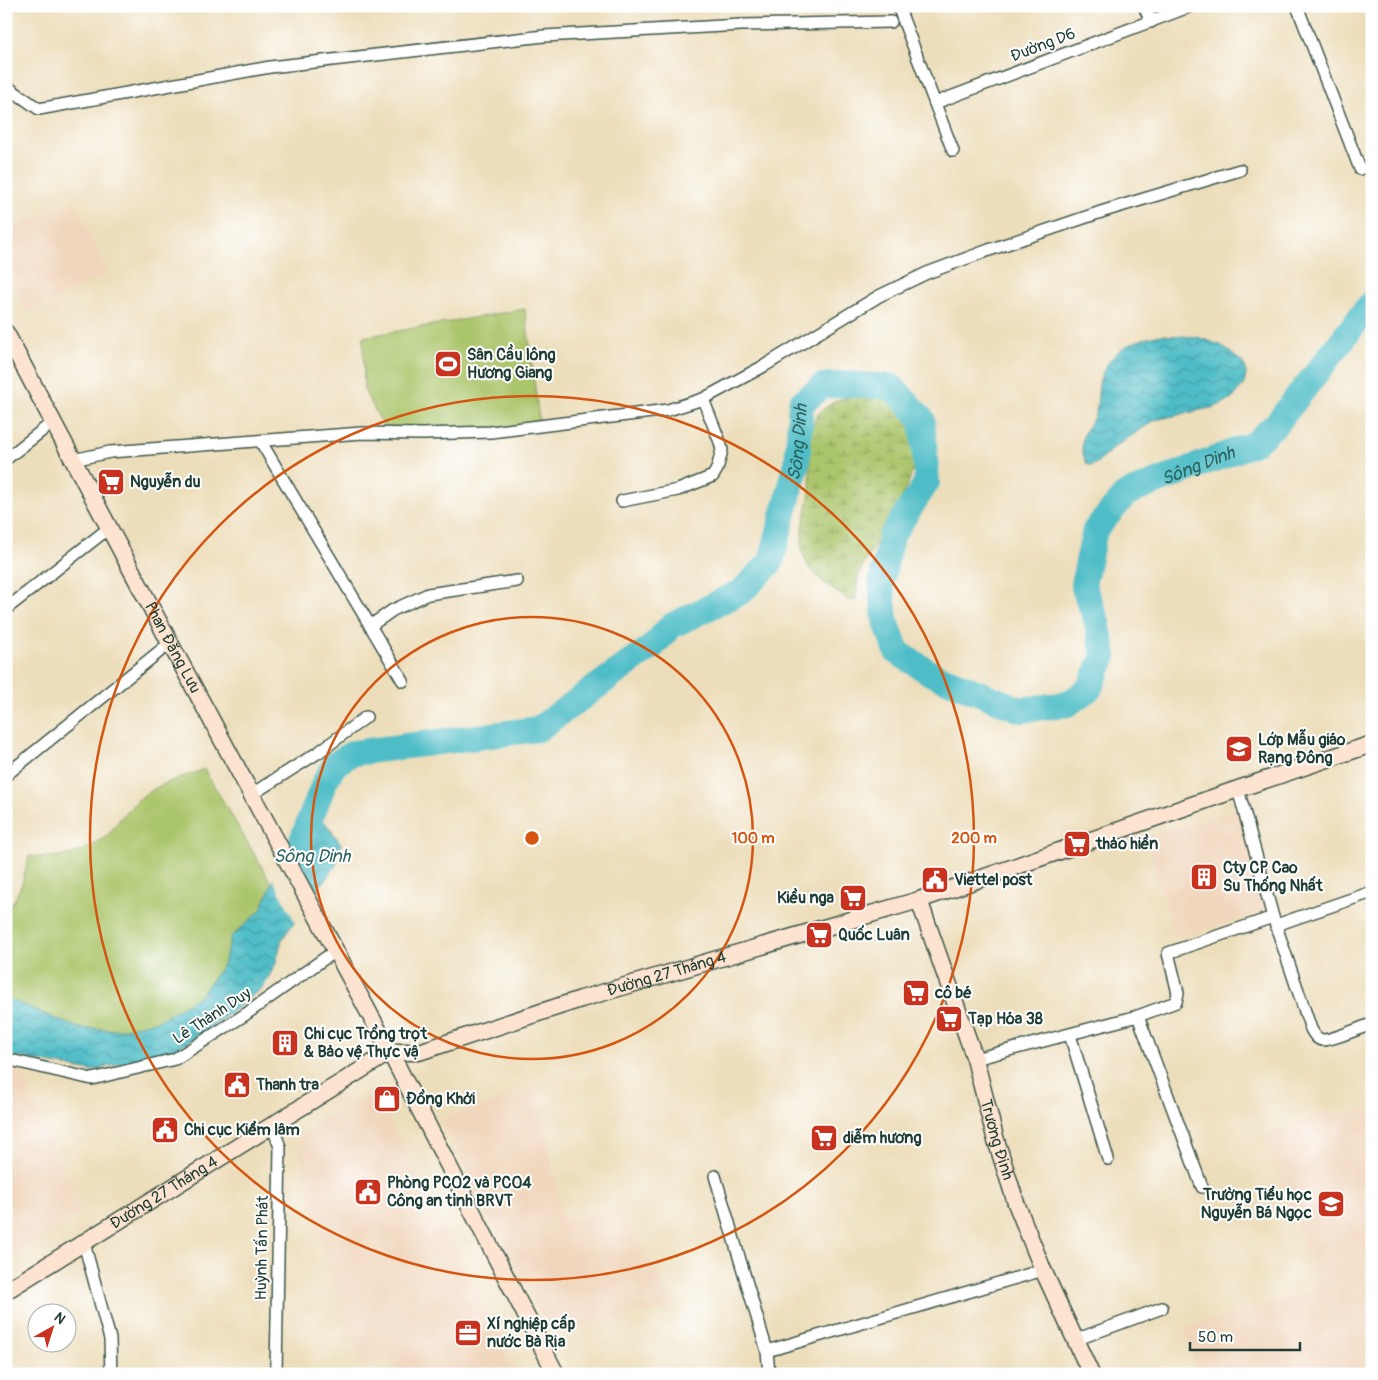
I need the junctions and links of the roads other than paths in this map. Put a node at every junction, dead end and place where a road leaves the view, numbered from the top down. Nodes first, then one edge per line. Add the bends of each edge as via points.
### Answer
1 (898, 6) edge
2 (1144, 6) edge
3 (1191, 6) edge
4 (1297, 6) edge
5 (891, 22) dead end
6 (1151, 22) junction
7 (6, 86) edge
8 (935, 103) junction
9 (954, 151) dead end
10 (1360, 169) dead end
11 (1240, 170) dead end
12 (6, 333) edge
13 (703, 399) junction
14 (53, 422) junction
15 (261, 442) junction
16 (6, 459) edge
17 (73, 460) junction
18 (622, 501) dead end
19 (109, 528) junction
20 (517, 581) dead end
21 (6, 609) edge
22 (370, 626) junction
23 (170, 643) junction
24 (403, 681) dead end
25 (366, 717) dead end
26 (1372, 744) edge
27 (6, 760) edge
28 (10, 772) edge
29 (1238, 789) junction
30 (252, 796) junction
31 (1372, 892) edge
32 (919, 900) junction
33 (1274, 921) junction
34 (337, 956) junction
35 (1138, 1016) junction
36 (1372, 1024) edge
37 (1070, 1035) junction
38 (390, 1052) junction
39 (6, 1059) edge
40 (975, 1059) junction
41 (272, 1125) junction
42 (1108, 1159) dead end
43 (715, 1176) dead end
44 (1202, 1187) dead end
45 (84, 1243) junction
46 (1043, 1270) junction
47 (6, 1291) edge
48 (1162, 1308) dead end
49 (1076, 1340) junction
50 (767, 1351) junction
51 (111, 1374) edge
52 (276, 1374) edge
53 (556, 1374) edge
54 (769, 1374) edge
55 (1091, 1374) edge

1 - 8 street
2 - 6 street
3 - 6 street, Đường D6
4 - 10 street
5 - 7 street via 741,25 544,36 270,67 39,109
6 - 8 street, Đường D6
8 - 9 street
11 - 13 street via 1104,211 927,273 879,296
12 - 14 street, Phan Đăng Lưu
13 - 15 street via 668,410 491,432 362,433
13 - 18 street via 722,450 713,476 678,490
14 - 16 street
14 - 17 street, Phan Đăng Lưu
15 - 17 street via 110,452
15 - 22 street
17 - 19 street, Phan Đăng Lưu
19 - 21 street
19 - 23 street, Phan Đăng Lưu
20 - 22 street via 428,594 393,610
22 - 24 street
23 - 28 street
23 - 30 street, Phan Đăng Lưu
25 - 30 street
26 - 29 street, Đường 27 Tháng 4
27 - 28 street
29 - 32 street, Đường 27 Tháng 4
29 - 33 street
30 - 34 street, Phan Đăng Lưu
31 - 33 street
32 - 38 street, Đường 27 Tháng 4 via 581,999 419,1052
32 - 40 street, Trương Định
33 - 35 street via 1168,953 1178,993 1176,1002
33 - 36 street via 1315,1036 1322,1040 1332,1038
34 - 38 street, Phan Đăng Lưu
34 - 39 street, Lê Thành Duy via 176,1059 92,1079
35 - 37 street
35 - 44 street
37 - 40 street
37 - 42 street
38 - 41 street, Đường 27 Tháng 4
38 - 53 street, Phan Đăng Lưu
40 - 46 street, Trương Định via 1016,1203
41 - 45 street, Đường 27 Tháng 4
41 - 52 street, Huỳnh Tấn Phát via 280,1147
43 - 50 street
45 - 47 street, Đường 27 Tháng 4
45 - 51 street via 110,1339
46 - 49 street, Trương Định
46 - 50 street
48 - 49 street
49 - 55 street, Trương Định
50 - 54 street

